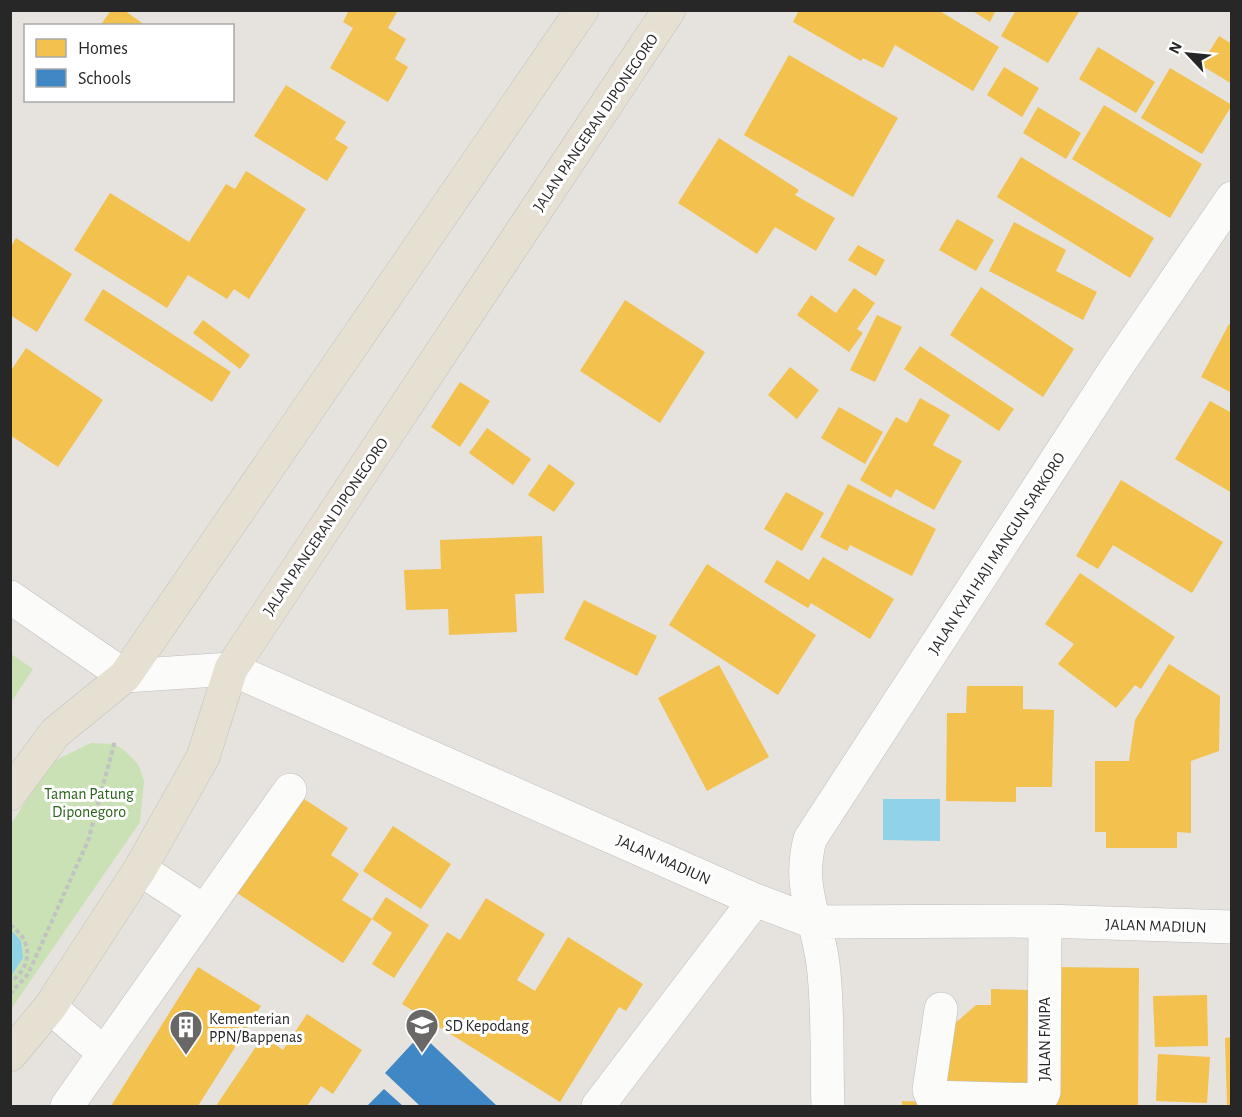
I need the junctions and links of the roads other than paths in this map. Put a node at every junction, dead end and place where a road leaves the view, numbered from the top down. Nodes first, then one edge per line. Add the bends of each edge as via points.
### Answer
1 (582, 10) edge
2 (669, 10) edge
3 (1232, 198) edge
4 (10, 597) edge
5 (231, 669) junction
6 (125, 676) junction
7 (290, 790) dead end
8 (10, 794) edge
9 (140, 868) junction
10 (755, 900) junction
11 (204, 911) junction
12 (1045, 921) junction
13 (813, 922) junction
14 (1232, 927) edge
15 (50, 1007) junction
16 (941, 1009) dead end
17 (104, 1053) junction
18 (10, 1055) edge
19 (67, 1107) edge
20 (598, 1107) edge
21 (828, 1107) edge

1 - 6 main road
2 - 5 main road, JALAN PANGERAN DIPONEGORO
3 - 13 street, JALAN KYAI HAJI MANGUN SARKORO via 1118,365 810,839 804,883
4 - 6 street
5 - 6 street, JALAN MADIUN
5 - 9 main road, JALAN PANGERAN DIPONEGORO via 203,758
5 - 10 street, JALAN MADIUN
6 - 8 main road via 55,732
7 - 11 street
9 - 11 street
9 - 15 main road, JALAN PANGERAN DIPONEGORO
10 - 13 street, JALAN MADIUN
10 - 20 street
11 - 17 street
12 - 13 street, JALAN MADIUN
12 - 14 street, JALAN MADIUN
12 - 16 street, JALAN FMIPA via 1044,1092 1040,1100 932,1097 929,1090
13 - 21 street, JALAN KYAI HAJI MANGUN SARKORO via 823,965
15 - 17 street
15 - 18 main road, JALAN PANGERAN DIPONEGORO
17 - 19 street

